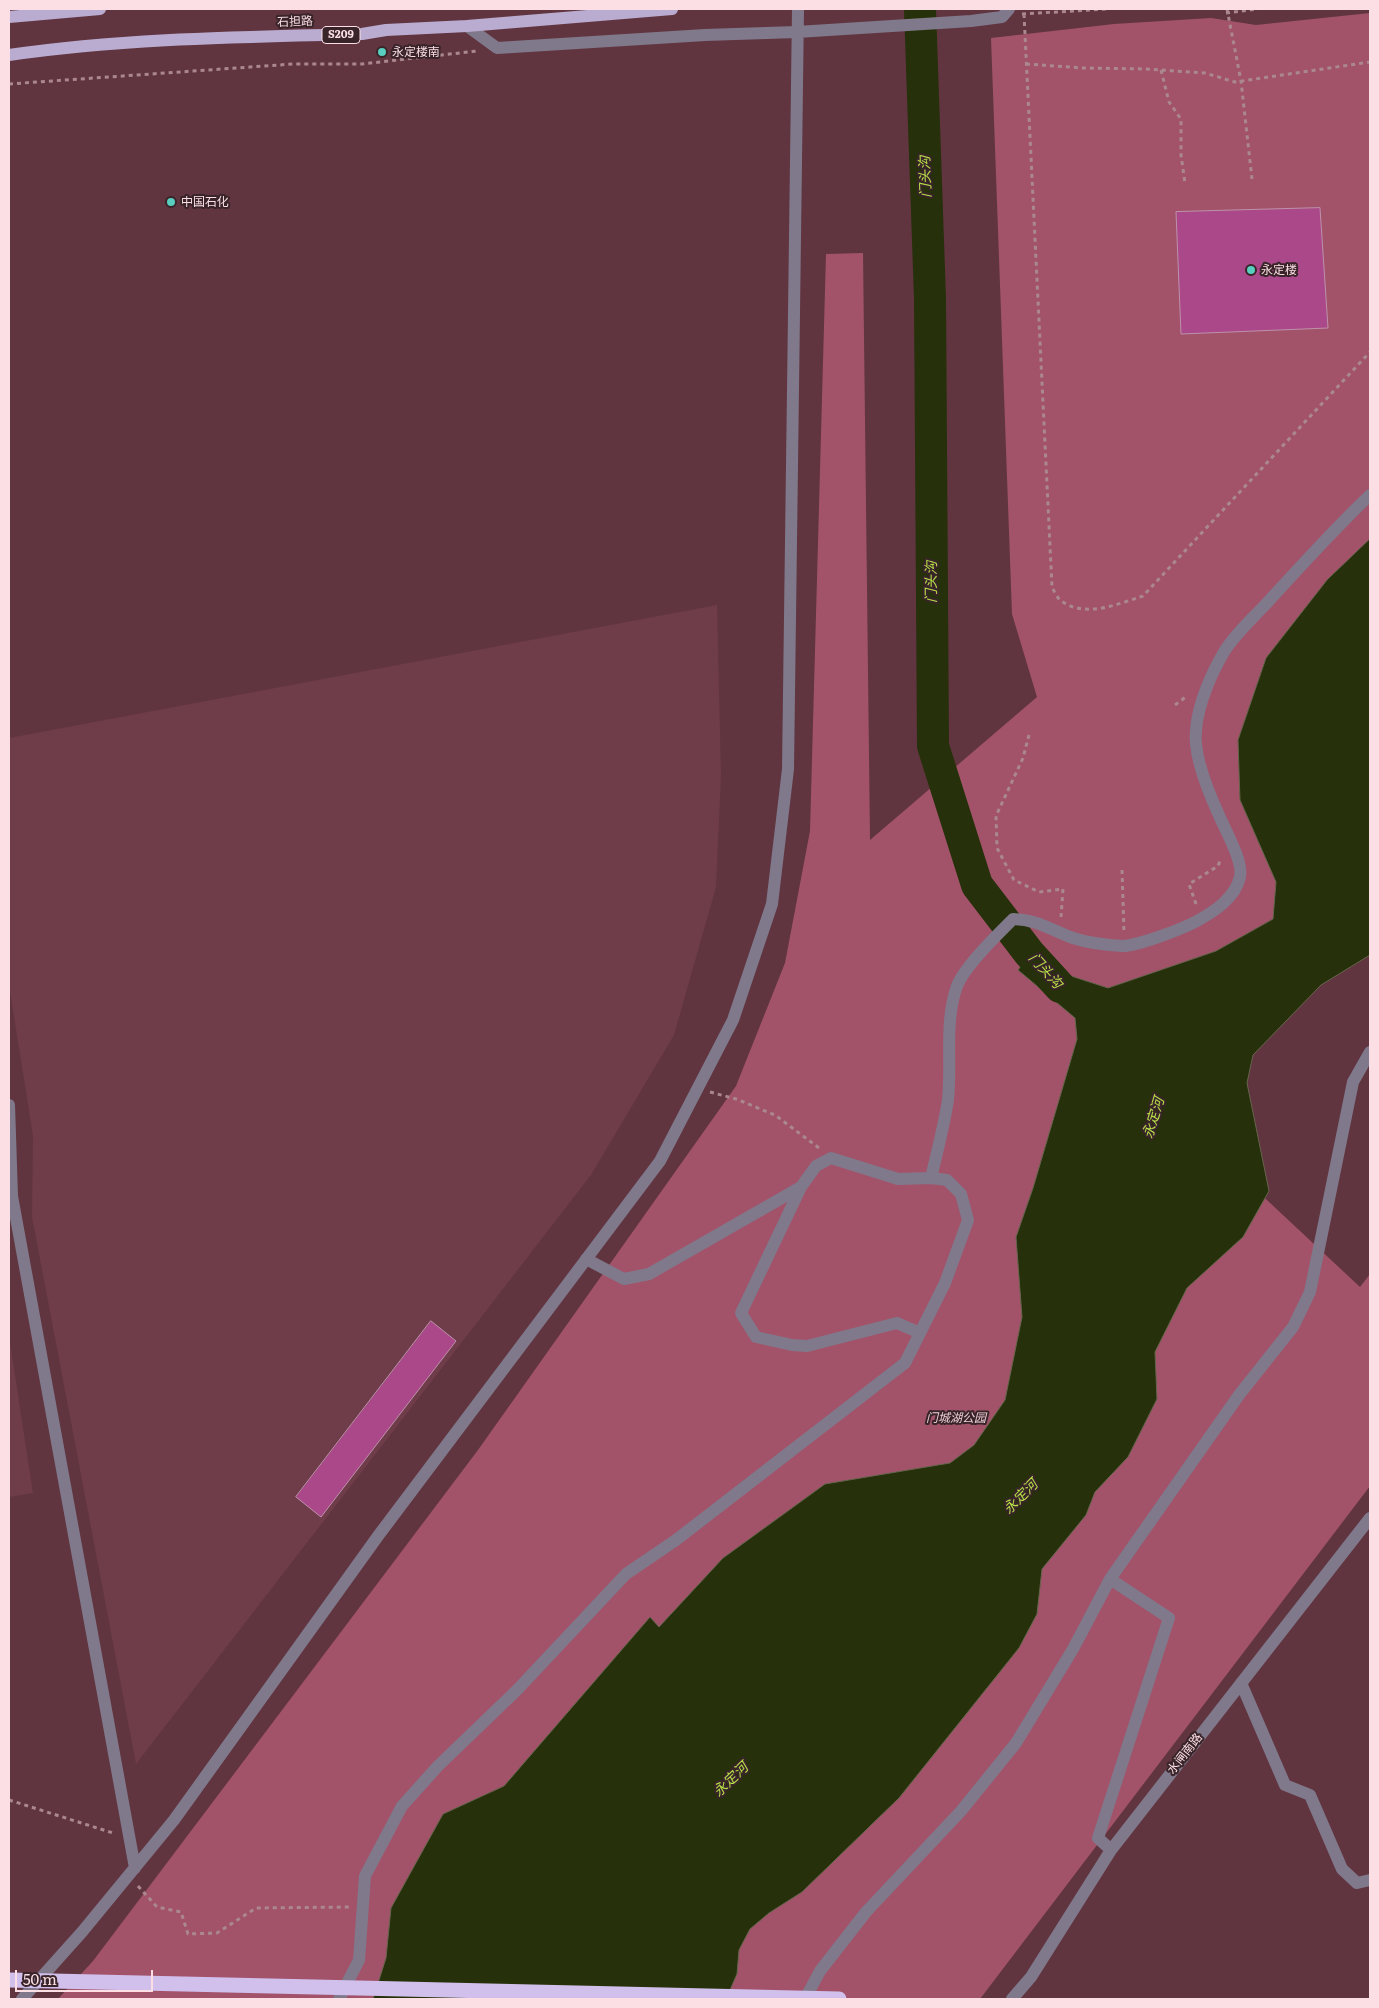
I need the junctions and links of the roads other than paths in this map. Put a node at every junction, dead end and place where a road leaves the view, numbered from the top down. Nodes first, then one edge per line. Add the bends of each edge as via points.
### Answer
1 (100, 9) edge
2 (672, 9) edge
3 (798, 9) edge
4 (1005, 13) edge
5 (9, 17) edge
6 (467, 26) junction
7 (798, 32) junction
8 (9, 55) edge
9 (1370, 495) edge
10 (1370, 1052) edge
11 (9, 1105) edge
12 (931, 1178) junction
13 (801, 1187) junction
14 (586, 1259) junction
15 (920, 1333) junction
16 (1370, 1518) edge
17 (1110, 1579) junction
18 (1242, 1683) junction
19 (1111, 1850) junction
20 (132, 1872) junction
21 (1370, 1880) edge
22 (9, 1980) edge
23 (22, 1999) edge
24 (339, 1999) edge
25 (805, 1999) edge
26 (839, 1999) edge
27 (1012, 1999) edge

1 - 5 main road
2 - 6 main road, 石担路 / S209
3 - 7 street
4 - 7 street via 971,21
6 - 7 street via 496,48
6 - 8 main road, 石担路 / S209 via 362,34 172,40
7 - 14 street via 788,768 772,904 733,1020 660,1161
9 - 12 street via 1224,651 1206,687 1196,730 1197,745 1203,773 1238,860 1241,875 1233,892 1215,911 1201,919 1124,946 1074,938 1039,923 1013,919 992,940 957,986 950,1018 948,1099
10 - 17 street via 1353,1082 1310,1292 1294,1327 1239,1395
11 - 20 street via 12,1196 130,1839
12 - 13 street via 898,1180 831,1158 816,1166
12 - 15 street via 947,1180 961,1194 968,1220 944,1283
13 - 14 street via 649,1274 624,1279
13 - 15 street via 741,1313 756,1337 807,1346 897,1324
14 - 20 street via 378,1536 174,1820
15 - 24 street via 905,1363 676,1540 626,1574 402,1806 365,1876 359,1960
16 - 18 street, 水闸南路
17 - 19 street via 1169,1618 1098,1838
17 - 25 street via 1073,1649 1016,1743 961,1812 866,1912 820,1971
18 - 19 street, 水闸南路
18 - 21 street via 1285,1785 1310,1795 1342,1869 1357,1883
19 - 27 street, 水闸南路 via 1031,1977
20 - 23 street
22 - 26 highway, bridge

